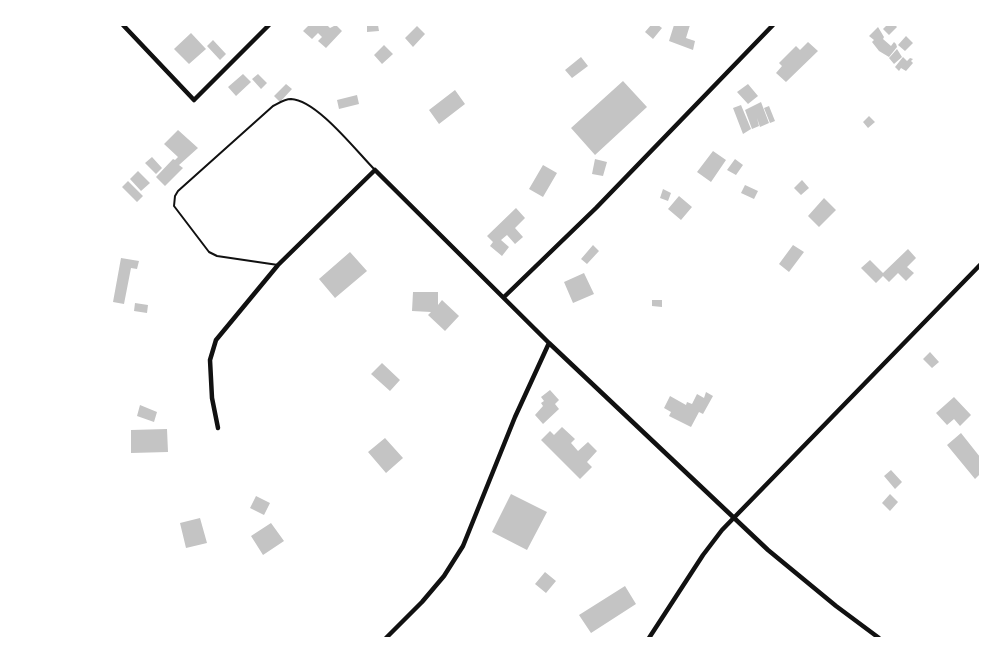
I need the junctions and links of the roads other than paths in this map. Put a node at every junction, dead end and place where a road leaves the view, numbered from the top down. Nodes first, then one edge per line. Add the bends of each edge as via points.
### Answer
1 (123, 25) edge
2 (269, 25) edge
3 (773, 25) edge
4 (374, 170) junction
5 (278, 265) junction
6 (980, 266) edge
7 (504, 297) junction
8 (549, 343) junction
9 (218, 428) dead end
10 (734, 517) junction
11 (386, 638) edge
12 (649, 638) edge
13 (879, 638) edge

1 - 2 street via 194,100
3 - 7 street via 596,208
4 - 5 street
4 - 5 lane via 314,109 298,101 286,100 273,106 178,191 174,206 209,252
4 - 7 street
5 - 9 street via 213,345 210,360 212,398
6 - 10 street
7 - 8 street
8 - 10 street
8 - 11 street via 463,546 428,596
10 - 12 street via 708,548
10 - 13 street via 768,550

